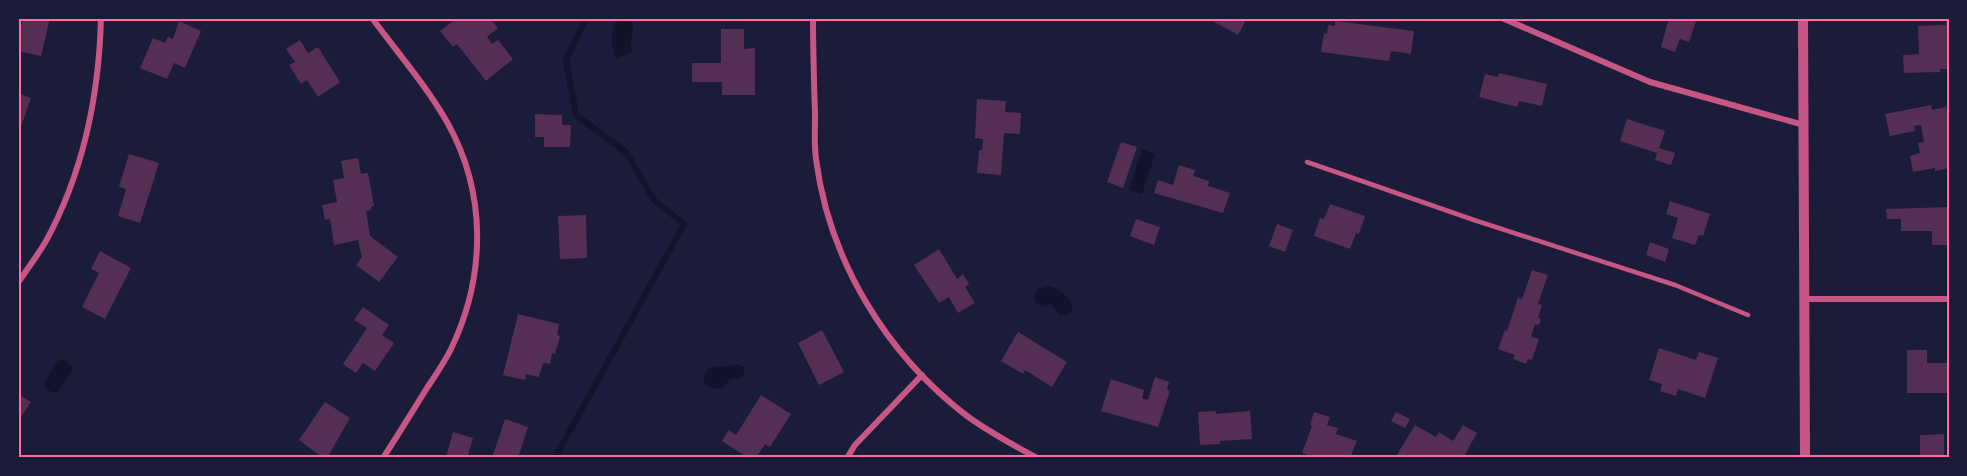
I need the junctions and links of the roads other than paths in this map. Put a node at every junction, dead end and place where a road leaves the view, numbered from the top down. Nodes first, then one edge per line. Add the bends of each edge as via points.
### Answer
1 (101, 18) edge
2 (372, 18) edge
3 (813, 18) edge
4 (1502, 18) edge
5 (1803, 18) edge
6 (1804, 125) junction
7 (1307, 162) dead end
8 (18, 283) edge
9 (1803, 299) junction
10 (1949, 299) edge
11 (1748, 315) dead end
12 (922, 375) junction
13 (383, 458) edge
14 (847, 458) edge
15 (1037, 458) edge
16 (1805, 458) edge

1 - 8 street via 94,103 82,153 46,241
2 - 13 street via 447,121 463,155 477,224 474,279 463,322 450,352
3 - 12 street via 816,158 834,235 870,309
4 - 6 street via 1650,82
5 - 6 street
6 - 9 street
7 - 11 lane via 1675,285
9 - 10 street
9 - 16 street
12 - 14 street
12 - 15 street via 966,415

